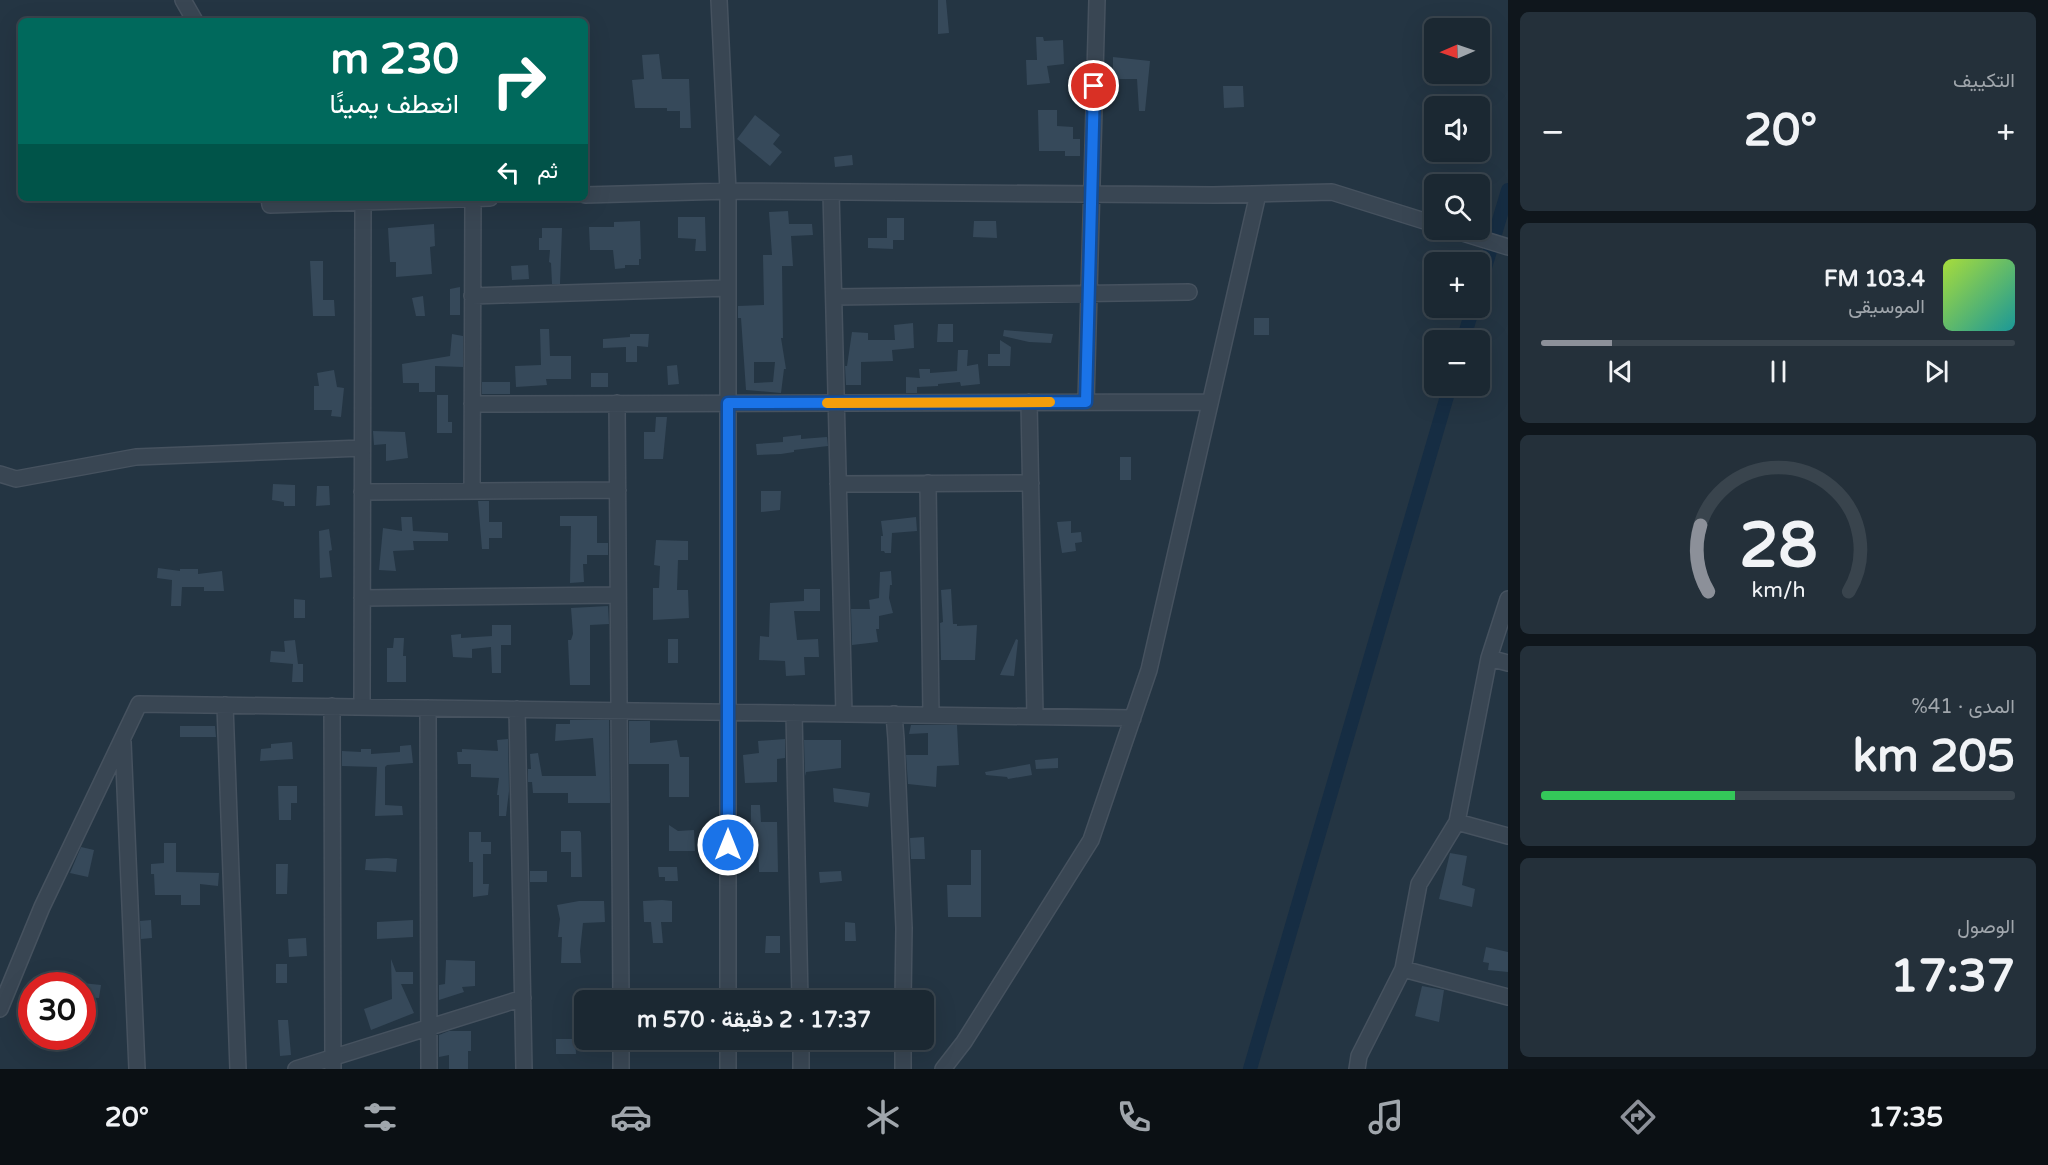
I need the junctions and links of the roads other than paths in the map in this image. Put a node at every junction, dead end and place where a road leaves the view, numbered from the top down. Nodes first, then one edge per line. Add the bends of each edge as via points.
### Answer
1 (183, 0) edge
2 (719, 0) edge
3 (1096, 0) edge
4 (193, 18) edge
5 (728, 191) junction
6 (831, 192) junction
7 (1092, 194) junction
8 (1258, 194) junction
9 (588, 195) edge
10 (269, 201) edge
11 (390, 201) edge
12 (473, 201) edge
13 (363, 202) junction
14 (1424, 221) edge
15 (1487, 240) edge
16 (1508, 246) edge
17 (728, 288) junction
18 (1189, 292) dead end
19 (1089, 294) junction
20 (472, 296) junction
21 (834, 297) junction
22 (1029, 402) junction
23 (1086, 402) junction
24 (1210, 402) junction
25 (617, 403) junction
26 (728, 403) junction
27 (836, 403) junction
28 (472, 404) junction
29 (362, 448) junction
30 (0, 474) edge
31 (928, 483) junction
32 (1031, 483) junction
33 (838, 484) junction
34 (618, 490) junction
35 (472, 491) junction
36 (362, 492) junction
37 (618, 595) junction
38 (362, 598) junction
39 (1508, 599) edge
40 (1489, 658) junction
41 (1508, 663) edge
42 (225, 705) junction
43 (332, 706) junction
44 (362, 707) junction
45 (428, 708) junction
46 (518, 709) junction
47 (619, 711) junction
48 (728, 712) junction
49 (795, 713) junction
50 (844, 714) junction
51 (894, 714) junction
52 (931, 715) junction
53 (1035, 716) junction
54 (1133, 718) junction
55 (123, 739) junction
56 (1457, 822) junction
57 (1508, 836) edge
58 (1403, 969) junction
59 (621, 990) edge
60 (728, 990) edge
61 (800, 990) edge
62 (903, 990) edge
63 (1508, 997) edge
64 (523, 998) junction
65 (0, 1009) edge
66 (429, 1028) junction
67 (621, 1050) edge
68 (728, 1050) edge
69 (801, 1050) edge
70 (903, 1050) edge
71 (333, 1063) edge
72 (137, 1069) edge
73 (238, 1069) edge
74 (296, 1069) edge
75 (429, 1069) edge
76 (524, 1069) edge
77 (621, 1069) edge
78 (728, 1069) edge
79 (801, 1069) edge
80 (903, 1069) edge
81 (943, 1069) edge
82 (1357, 1069) edge

1 - 4 street
2 - 5 street
3 - 7 street
5 - 6 street
5 - 9 street
5 - 17 street
6 - 7 street
6 - 21 street
7 - 8 street
7 - 19 street
8 - 14 street via 1332,192
8 - 24 street
10 - 13 street via 270,205
11 - 13 street
12 - 20 street
13 - 29 street
15 - 16 street
17 - 20 street
17 - 26 street
18 - 19 street
19 - 21 street
19 - 23 street
20 - 28 street
21 - 27 street
22 - 23 street
22 - 27 street
22 - 32 street
23 - 24 street
24 - 54 street via 1149,670
25 - 26 street
25 - 28 street
25 - 34 street
26 - 27 street
26 - 48 street
27 - 33 street
28 - 35 street
29 - 30 street via 136,457 16,479
29 - 36 street
31 - 32 street
31 - 33 street
31 - 52 street
32 - 53 street
33 - 50 street
34 - 35 street
34 - 37 street
35 - 36 street
36 - 38 street
37 - 38 street
37 - 47 street
38 - 44 street
39 - 40 street
40 - 41 street
40 - 56 street
42 - 43 street
42 - 55 street via 139,704
42 - 73 street
43 - 44 street
43 - 71 street
44 - 45 street
45 - 46 street
45 - 66 street
46 - 47 street
46 - 64 street
47 - 48 street
47 - 59 street
48 - 49 street
48 - 60 street
49 - 50 street
49 - 61 street
50 - 51 street
51 - 52 street
51 - 62 street
52 - 53 street
53 - 54 street
54 - 81 street via 1091,840
55 - 65 street via 42,908
55 - 72 street
56 - 57 street
56 - 58 street via 1419,884
58 - 63 street
58 - 82 street via 1359,1056
64 - 66 street
64 - 76 street
66 - 71 street
66 - 75 street
67 - 77 street
68 - 78 street
69 - 79 street
70 - 80 street
71 - 74 street

